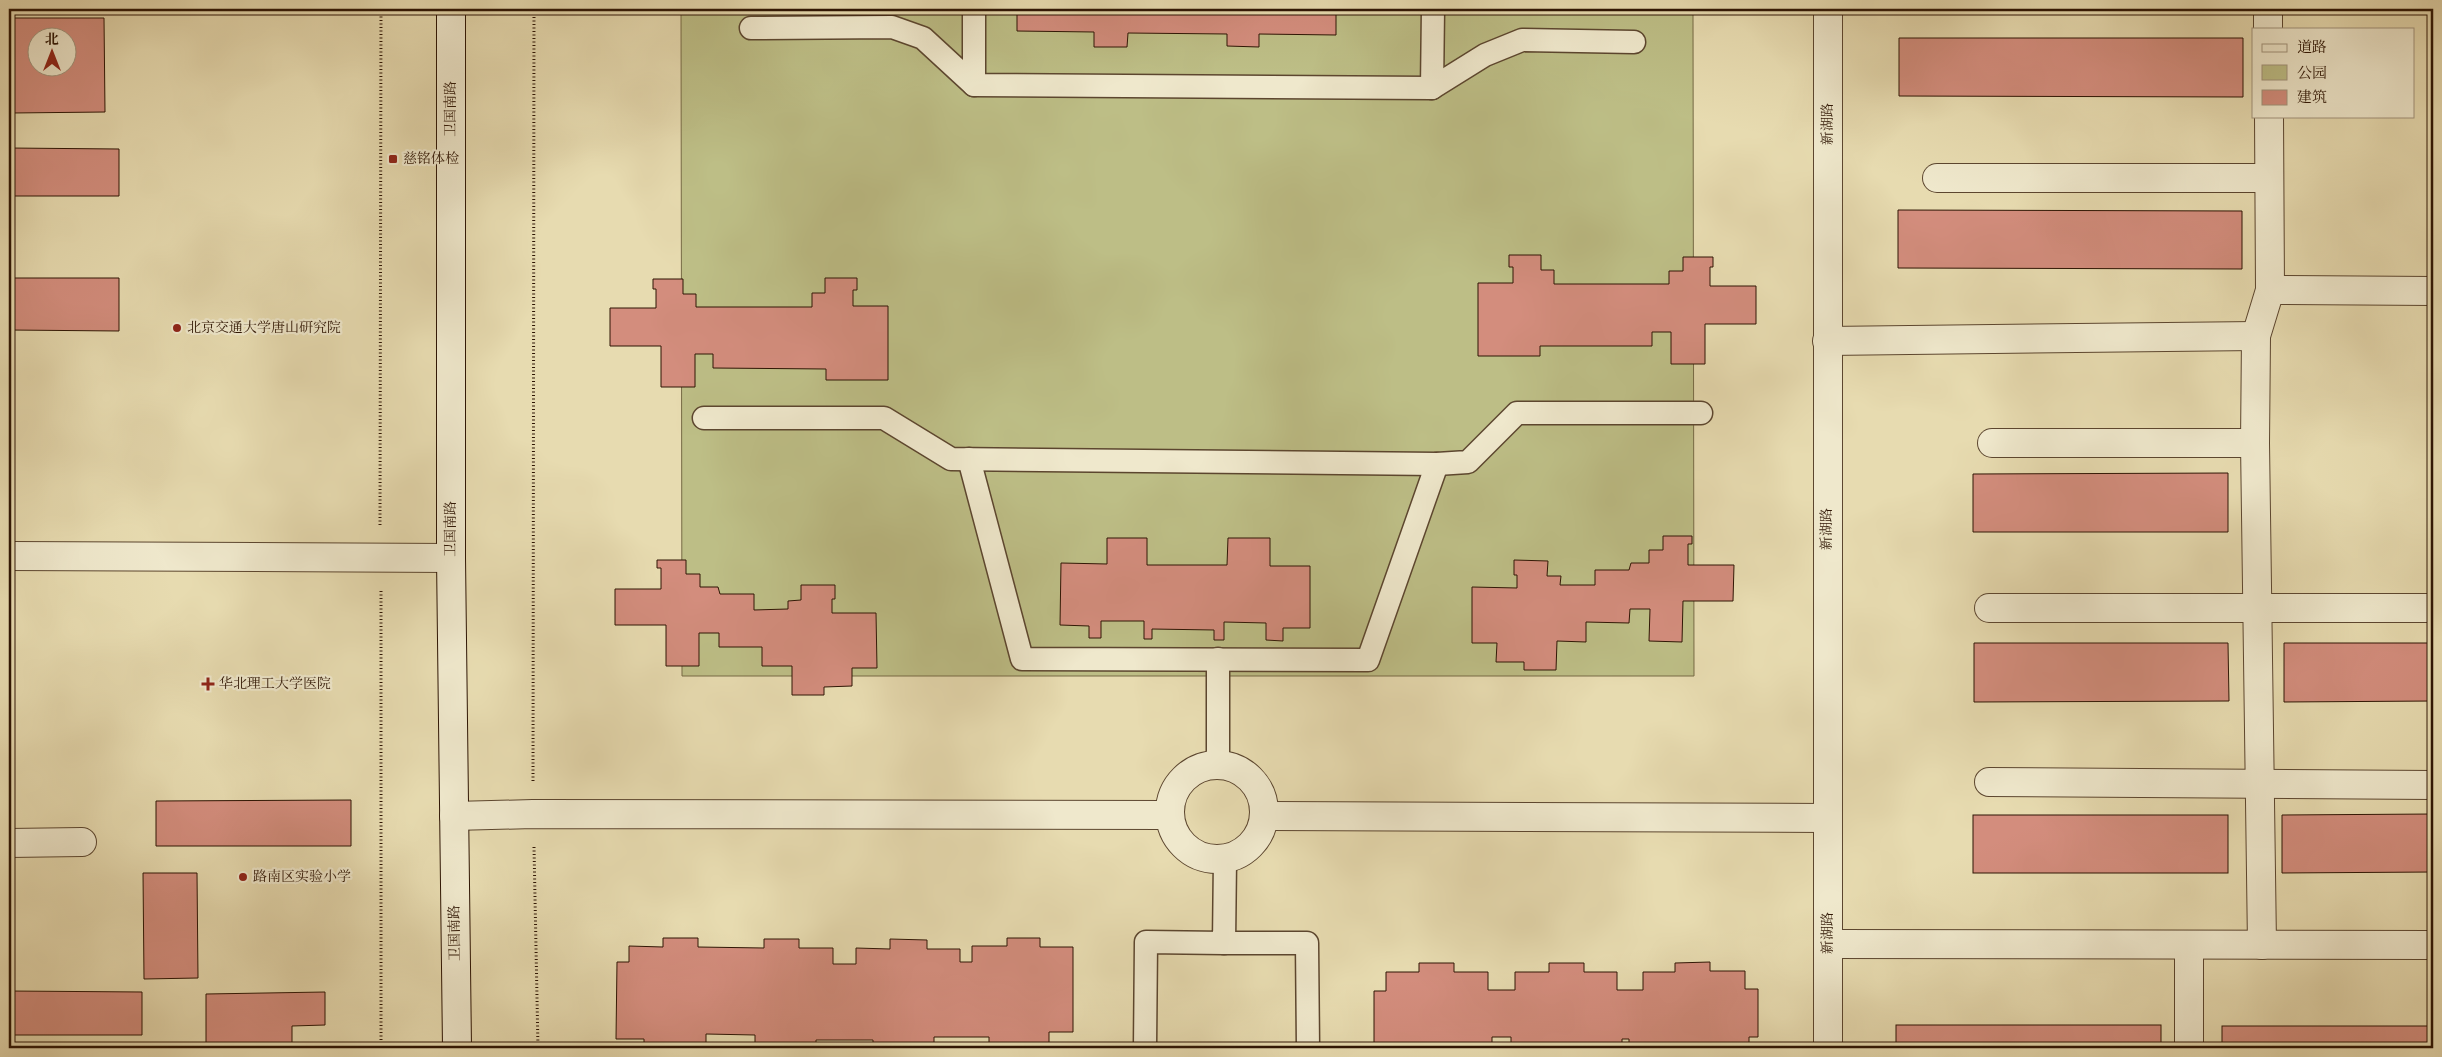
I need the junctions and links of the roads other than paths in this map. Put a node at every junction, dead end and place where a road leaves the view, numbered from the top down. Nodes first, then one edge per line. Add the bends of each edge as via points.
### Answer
1 (452, 9) edge
2 (974, 9) edge
3 (1433, 9) edge
4 (1828, 9) edge
5 (2268, 9) edge
6 (751, 28) dead end
7 (2268, 28) edge
8 (1634, 42) dead end
9 (974, 85) junction
10 (1432, 88) junction
11 (2269, 118) edge
12 (1937, 178) dead end
13 (2269, 178) junction
14 (2270, 290) junction
15 (2433, 291) edge
16 (2256, 336) junction
17 (1827, 341) junction
18 (1701, 413) dead end
19 (704, 418) dead end
20 (1992, 444) dead end
21 (2254, 444) junction
22 (969, 459) junction
23 (1437, 464) junction
24 (9, 556) edge
25 (451, 558) junction
26 (1989, 608) dead end
27 (2257, 608) junction
28 (2433, 608) edge
29 (1218, 659) junction
30 (1218, 765) junction
31 (1988, 782) dead end
32 (2261, 784) junction
33 (2433, 785) edge
34 (1170, 814) junction
35 (454, 816) junction
36 (1264, 816) junction
37 (1827, 818) junction
38 (82, 842) dead end
39 (9, 843) edge
40 (1225, 859) junction
41 (1224, 943) junction
42 (1828, 944) junction
43 (2189, 944) junction
44 (2262, 944) junction
45 (2433, 945) edge
46 (456, 1048) edge
47 (1145, 1048) edge
48 (1308, 1048) edge
49 (1828, 1048) edge
50 (2189, 1048) edge

1 - 25 street, 卫国南路
2 - 9 lane
3 - 10 lane
4 - 17 street, 新湖路
5 - 7 street
6 - 9 lane via 892,27 923,38
8 - 10 lane via 1522,40 1485,55
9 - 10 lane
11 - 13 street
12 - 13 street
13 - 14 street
14 - 15 street
14 - 16 street
16 - 17 street
16 - 21 street
17 - 37 street, 新湖路
18 - 23 lane via 1517,412 1468,462
19 - 22 lane via 884,418 952,459
20 - 21 street
21 - 27 street
22 - 23 lane
22 - 29 lane via 1022,659
23 - 29 lane via 1368,660
24 - 25 street
25 - 35 street, 卫国南路
26 - 27 street
27 - 28 street
27 - 32 street
29 - 30 lane
30 - 34 street via 1202,767 1189,774 1178,786
30 - 36 street via 1246,775 1256,786 1263,800
31 - 32 street
32 - 33 street
32 - 44 street
34 - 35 street
34 - 40 street via 1173,830 1181,844 1209,859
35 - 46 street, 卫国南路
36 - 37 street
36 - 40 street via 1261,831 1252,844
37 - 42 street, 新湖路
38 - 39 street
40 - 41 lane
41 - 47 lane via 1146,942
41 - 48 lane via 1307,943
42 - 43 street
42 - 49 street, 新湖路
43 - 44 street
43 - 50 street
44 - 45 street

